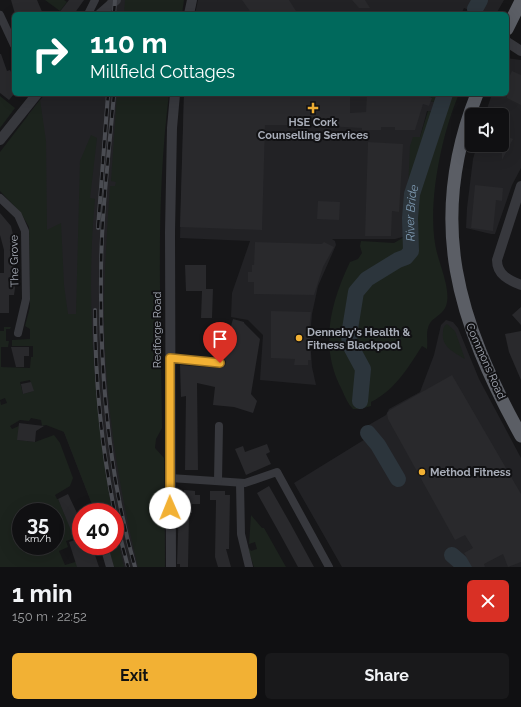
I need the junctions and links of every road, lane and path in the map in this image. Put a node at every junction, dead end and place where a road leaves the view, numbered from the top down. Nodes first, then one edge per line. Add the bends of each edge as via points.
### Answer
1 (95, 0) edge
2 (116, 0) edge
3 (192, 0) edge
4 (521, 1) edge
5 (89, 12) edge
6 (102, 12) edge
7 (189, 12) edge
8 (0, 15) edge
9 (509, 25) edge
10 (12, 41) edge
11 (509, 43) edge
12 (521, 50) edge
13 (35, 96) edge
14 (175, 96) edge
15 (476, 96) edge
16 (0, 140) edge
17 (521, 186) edge
18 (0, 198) edge
19 (521, 286) edge
20 (18, 333) dead end
21 (170, 358) junction
22 (220, 363) dead end
23 (219, 426) dead end
24 (521, 436) edge
25 (170, 478) junction
26 (218, 481) junction
27 (240, 483) junction
28 (107, 555) edge
29 (110, 567) edge
30 (171, 567) edge
31 (250, 567) edge
32 (330, 567) edge

1 - 5 street
2 - 6 street
3 - 7 street
4 - 9 highway
8 - 10 street
11 - 12 street
13 - 16 street
14 - 21 street, Redforge Road via 170,232
15 - 24 highway, Commons Road via 458,153 452,212 452,246 464,307 476,343
17 - 19 street via 498,255 498,269 504,277
18 - 20 street, The Grove via 18,215 25,231 26,299
21 - 22 street
21 - 25 street, Redforge Road
23 - 26 street
25 - 26 street
25 - 30 street, Redforge Road
26 - 27 street
27 - 31 street via 241,534
27 - 32 street via 277,472
28 - 29 street

